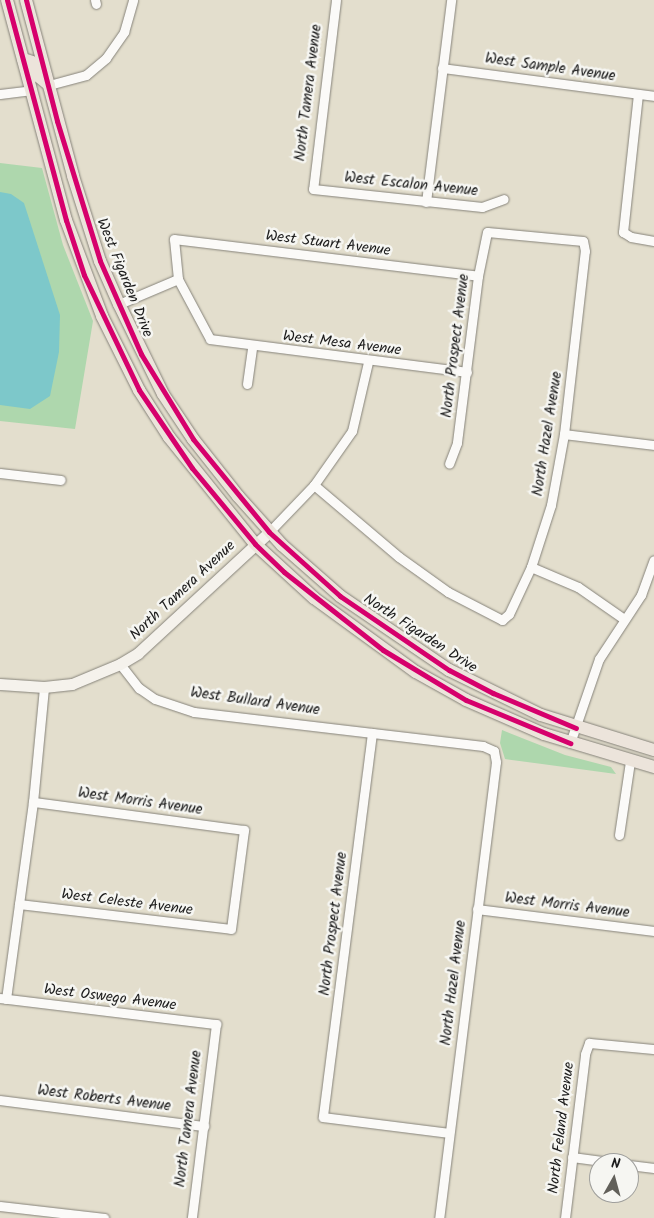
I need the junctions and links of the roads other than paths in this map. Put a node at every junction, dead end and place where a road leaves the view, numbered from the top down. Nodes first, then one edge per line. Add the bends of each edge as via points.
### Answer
1 (7, 0) edge
2 (26, 0) edge
3 (133, 0) edge
4 (336, 0) edge
5 (451, 0) edge
6 (23, 59) junction
7 (442, 68) junction
8 (49, 85) junction
9 (32, 90) junction
10 (0, 94) edge
11 (638, 94) junction
12 (654, 96) edge
13 (57, 121) junction
14 (313, 189) joint
15 (504, 199) dead end
16 (426, 202) junction
17 (488, 232) joint
18 (654, 241) edge
19 (478, 276) junction
20 (178, 279) junction
21 (119, 304) junction
22 (252, 347) junction
23 (368, 362) junction
24 (467, 372) junction
25 (247, 384) dead end
26 (564, 434) junction
27 (654, 444) edge
28 (450, 464) dead end
29 (0, 473) edge
30 (61, 480) dead end
31 (314, 485) junction
32 (270, 532) junction
33 (255, 544) junction
34 (654, 560) edge
35 (531, 567) junction
36 (624, 619) junction
37 (120, 664) junction
38 (0, 684) edge
39 (44, 687) junction
40 (576, 728) junction
41 (372, 733) junction
42 (570, 743) junction
43 (654, 750) edge
44 (494, 751) joint
45 (654, 758) edge
46 (630, 761) junction
47 (654, 766) edge
48 (32, 802) junction
49 (619, 835) dead end
50 (19, 904) junction
51 (477, 909) junction
52 (231, 929) joint
53 (654, 931) edge
54 (3, 998) edge
55 (216, 1024) joint
56 (654, 1049) edge
57 (0, 1100) edge
58 (204, 1126) junction
59 (449, 1133) junction
60 (572, 1157) junction
61 (589, 1159) edge
62 (639, 1166) edge
63 (654, 1168) edge
64 (0, 1206) edge
65 (104, 1218) edge
66 (192, 1218) edge
67 (439, 1218) edge
68 (565, 1218) edge

1 - 6 main road
2 - 8 main road, West Figarden Drive
3 - 8 street via 124,32 106,58 86,75
4 - 14 street, North Tamera Avenue
5 - 7 street
6 - 8 main road via 32,62 38,76
6 - 9 main road
7 - 11 street, West Sample Avenue
7 - 16 street
8 - 13 main road, West Figarden Drive
9 - 10 street
9 - 13 main road via 42,95
9 - 33 main road via 66,220 102,316 139,390 169,437
11 - 12 street, West Sample Avenue
11 - 18 street via 623,232 631,237
13 - 21 main road, West Figarden Drive via 100,261
14 - 16 street, West Escalon Avenue
15 - 16 street, West Escalon Avenue via 482,207
17 - 19 street, North Prospect Avenue
17 - 26 street, North Hazel Avenue via 583,241
19 - 20 street, West Stuart Avenue via 174,239
19 - 24 street, North Prospect Avenue
20 - 21 street
20 - 22 street, West Mesa Avenue via 210,339
21 - 32 main road, West Figarden Drive via 141,354 192,439
22 - 23 street, West Mesa Avenue
22 - 25 street
23 - 24 street, West Mesa Avenue
23 - 31 street, North Tamera Avenue via 352,430
24 - 28 street, North Prospect Avenue
26 - 27 street
26 - 35 street, North Hazel Avenue via 551,505
29 - 30 street
31 - 32 street, North Tamera Avenue
31 - 35 street, North Hazel Avenue via 399,557 448,592 502,620 509,614
32 - 33 street, North Tamera Avenue
32 - 40 main road, North Figarden Drive via 340,596 414,648 492,693
33 - 37 street, North Tamera Avenue via 138,653
33 - 42 main road, North Figarden Drive via 314,598 416,672 466,700
34 - 36 street via 641,595
35 - 36 street via 578,587
36 - 40 street via 599,660
37 - 39 street via 72,684
37 - 41 street, West Bullard Avenue via 139,688 172,707
38 - 39 street
39 - 48 street
40 - 42 street
40 - 43 main road
41 - 44 street, West Bullard Avenue via 483,746
41 - 59 street, North Prospect Avenue via 323,1117
42 - 46 main road
44 - 51 street, North Hazel Avenue via 496,762
45 - 46 main road via 641,756
46 - 47 main road
46 - 49 street
48 - 50 street
48 - 52 street, West Morris Avenue via 244,830
50 - 52 street, West Celeste Avenue
50 - 54 street
51 - 53 street, West Morris Avenue
51 - 59 street, North Hazel Avenue
54 - 55 street, West Oswego Avenue
55 - 58 street, North Tamera Avenue
56 - 60 street, North Feland Avenue via 589,1042
57 - 58 street, West Roberts Avenue
58 - 66 street, North Tamera Avenue
59 - 67 street, North Hazel Avenue
60 - 61 street
60 - 68 street, North Feland Avenue
62 - 63 street
64 - 65 street

